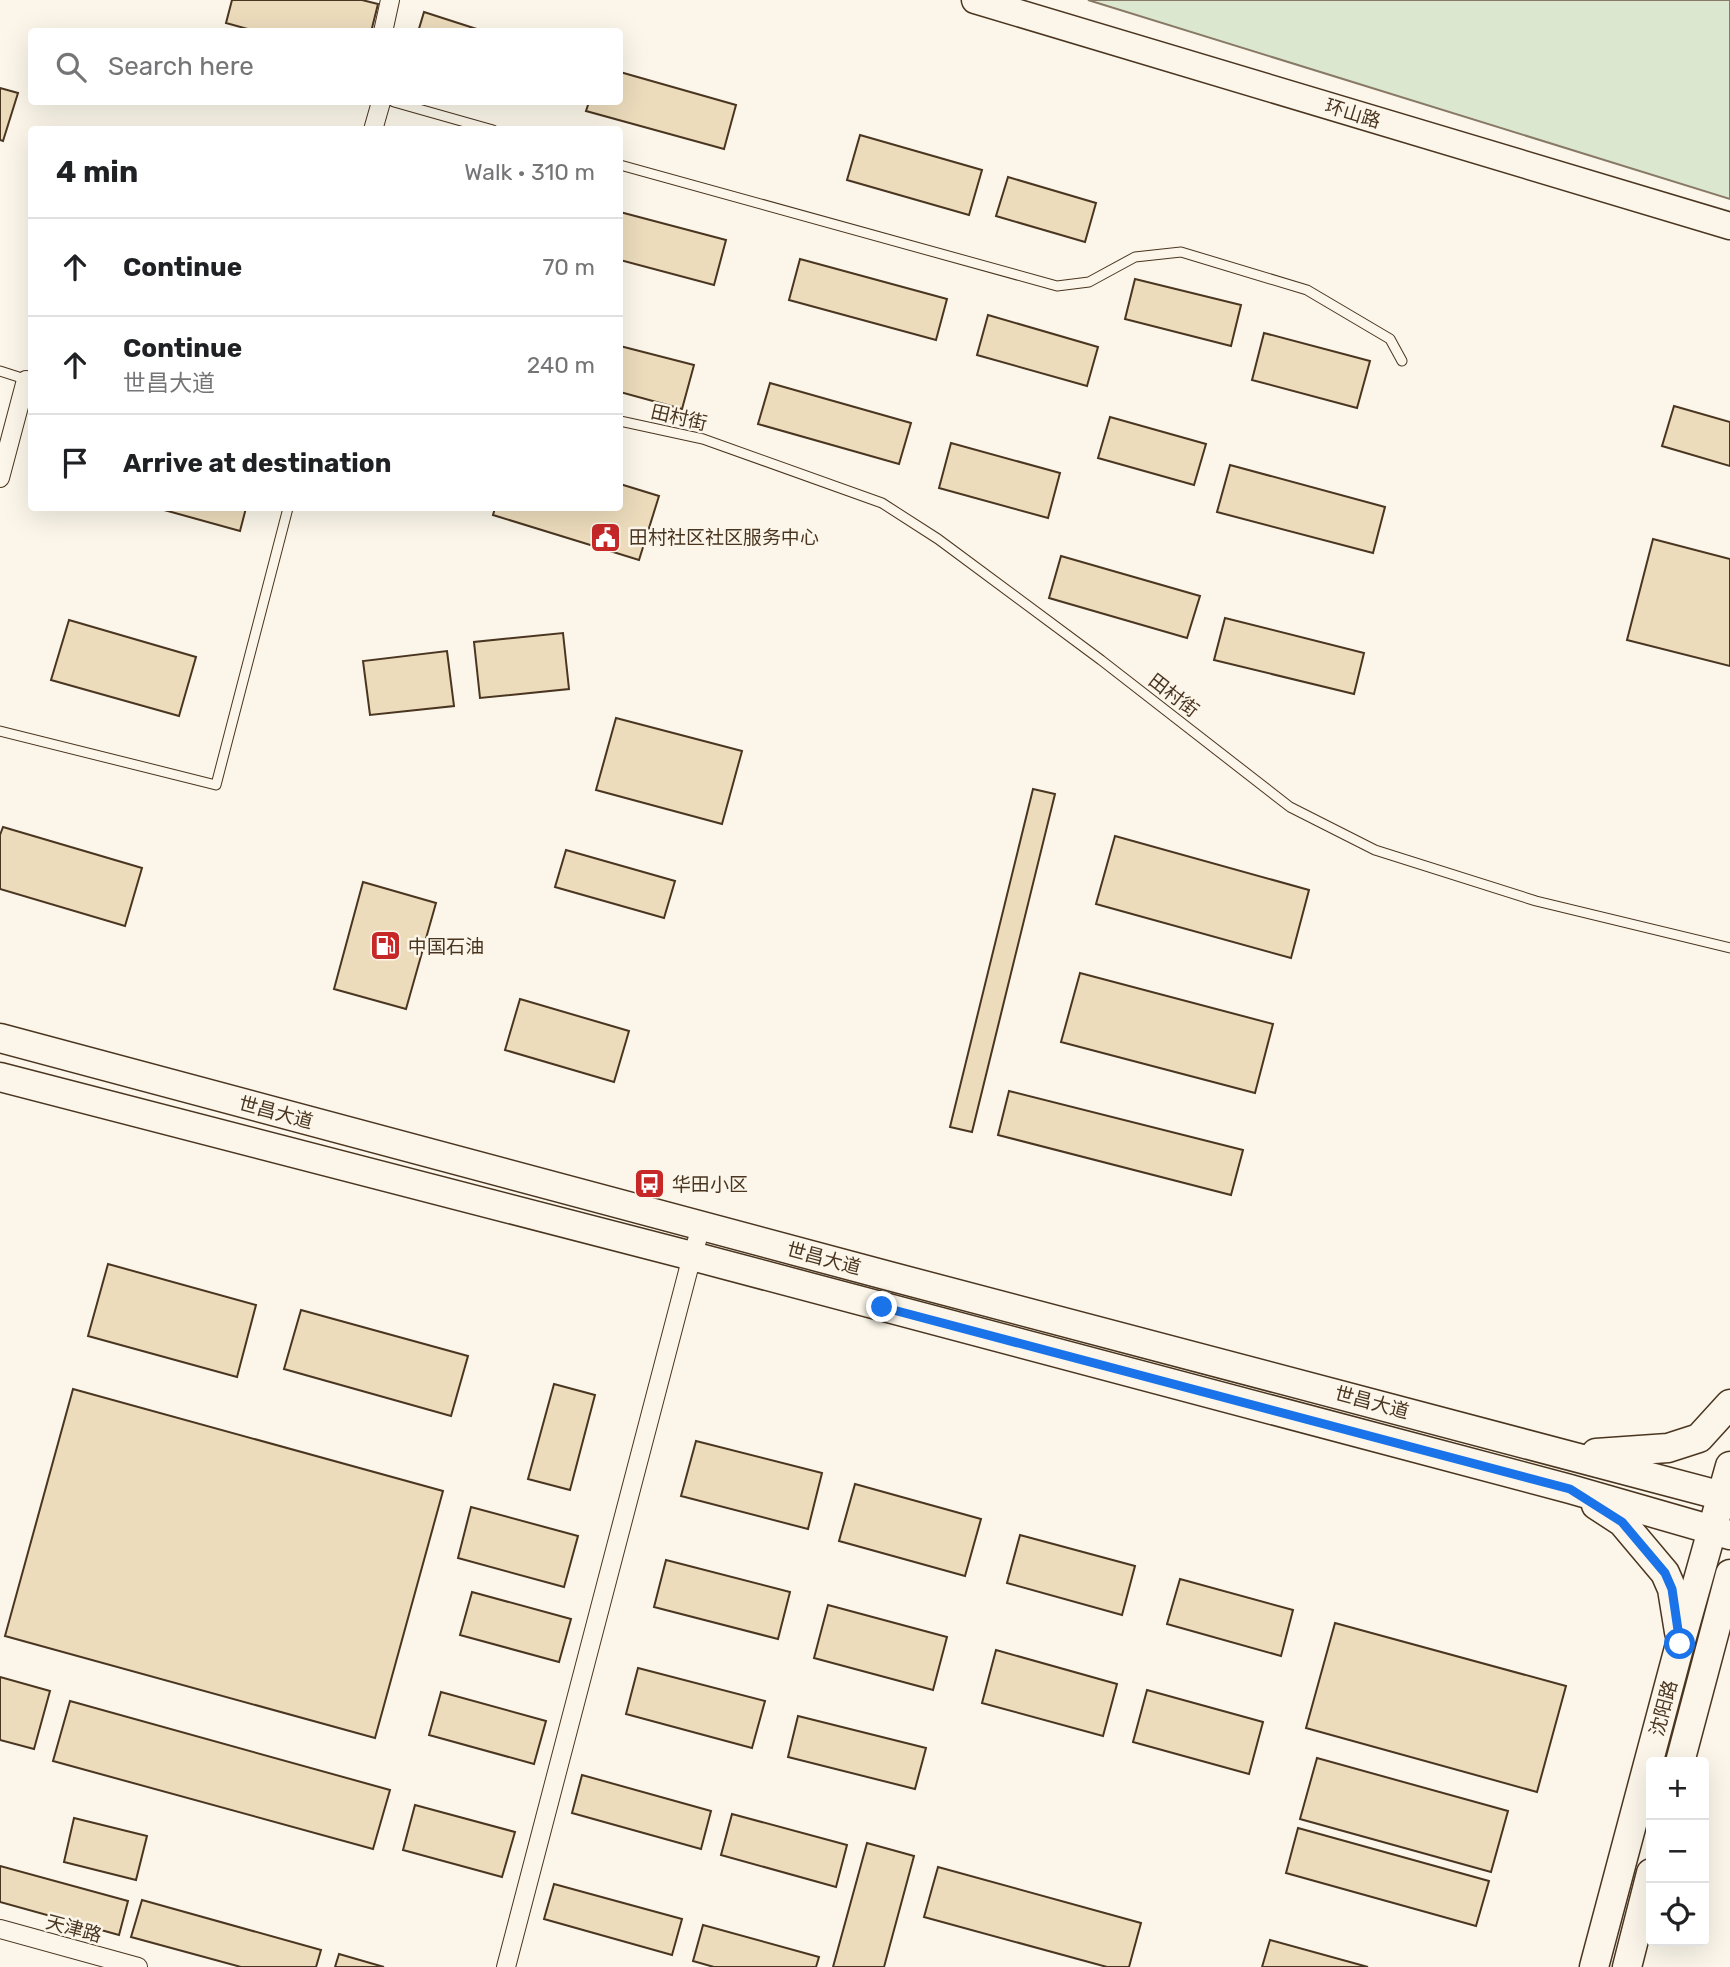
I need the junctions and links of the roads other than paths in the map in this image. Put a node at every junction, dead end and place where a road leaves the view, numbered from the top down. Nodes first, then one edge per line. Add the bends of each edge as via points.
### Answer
1 (390, 0) edge
2 (975, 0) edge
3 (384, 28) edge
4 (380, 105) edge
5 (405, 105) edge
6 (374, 126) edge
7 (479, 126) edge
8 (623, 166) edge
9 (1730, 226) edge
10 (1402, 361) dead end
11 (0, 371) edge
12 (28, 380) edge
13 (28, 383) edge
14 (623, 422) edge
15 (0, 478) edge
16 (287, 511) edge
17 (0, 730) edge
18 (1730, 948) edge
19 (0, 1038) edge
20 (0, 1077) edge
21 (702, 1225) junction
22 (692, 1255) junction
23 (1730, 1404) edge
24 (1572, 1455) junction
25 (1730, 1466) edge
26 (1570, 1489) junction
27 (1726, 1497) edge
28 (1721, 1532) edge
29 (1730, 1574) edge
30 (1730, 1633) edge
31 (1680, 1644) junction
32 (1703, 1672) junction
33 (1681, 1757) edge
34 (1648, 1883) edge
35 (0, 1929) edge
36 (138, 1967) edge
37 (506, 1967) edge
38 (1594, 1967) edge
39 (1627, 1967) edge

1 - 3 street
2 - 9 main road, 环山路
4 - 6 street
5 - 7 lane
8 - 10 lane via 1057,286 1089,282 1135,257 1181,252 1307,290 1390,339
11 - 12 lane
13 - 15 street
14 - 18 lane, 田村街 via 703,439 882,503 1101,660 1290,807 1375,850 1536,901
16 - 17 lane via 216,785
19 - 21 main road, 世昌大道
20 - 22 main road, 世昌大道
21 - 22 street
21 - 24 main road, 世昌大道
22 - 26 main road, 世昌大道
22 - 37 street
23 - 24 main road via 1699,1438 1668,1448
24 - 27 main road, 世昌大道
25 - 27 main road, 沈阳路
26 - 28 main road, 世昌大道
26 - 31 main road via 1622,1522 1665,1573 1672,1589
27 - 28 main road, 沈阳路
28 - 31 main road, 沈阳路
29 - 32 main road, 沈阳路
30 - 32 main road
31 - 38 main road, 沈阳路
32 - 33 main road, 沈阳路
34 - 39 main road
35 - 36 street, 天津路

